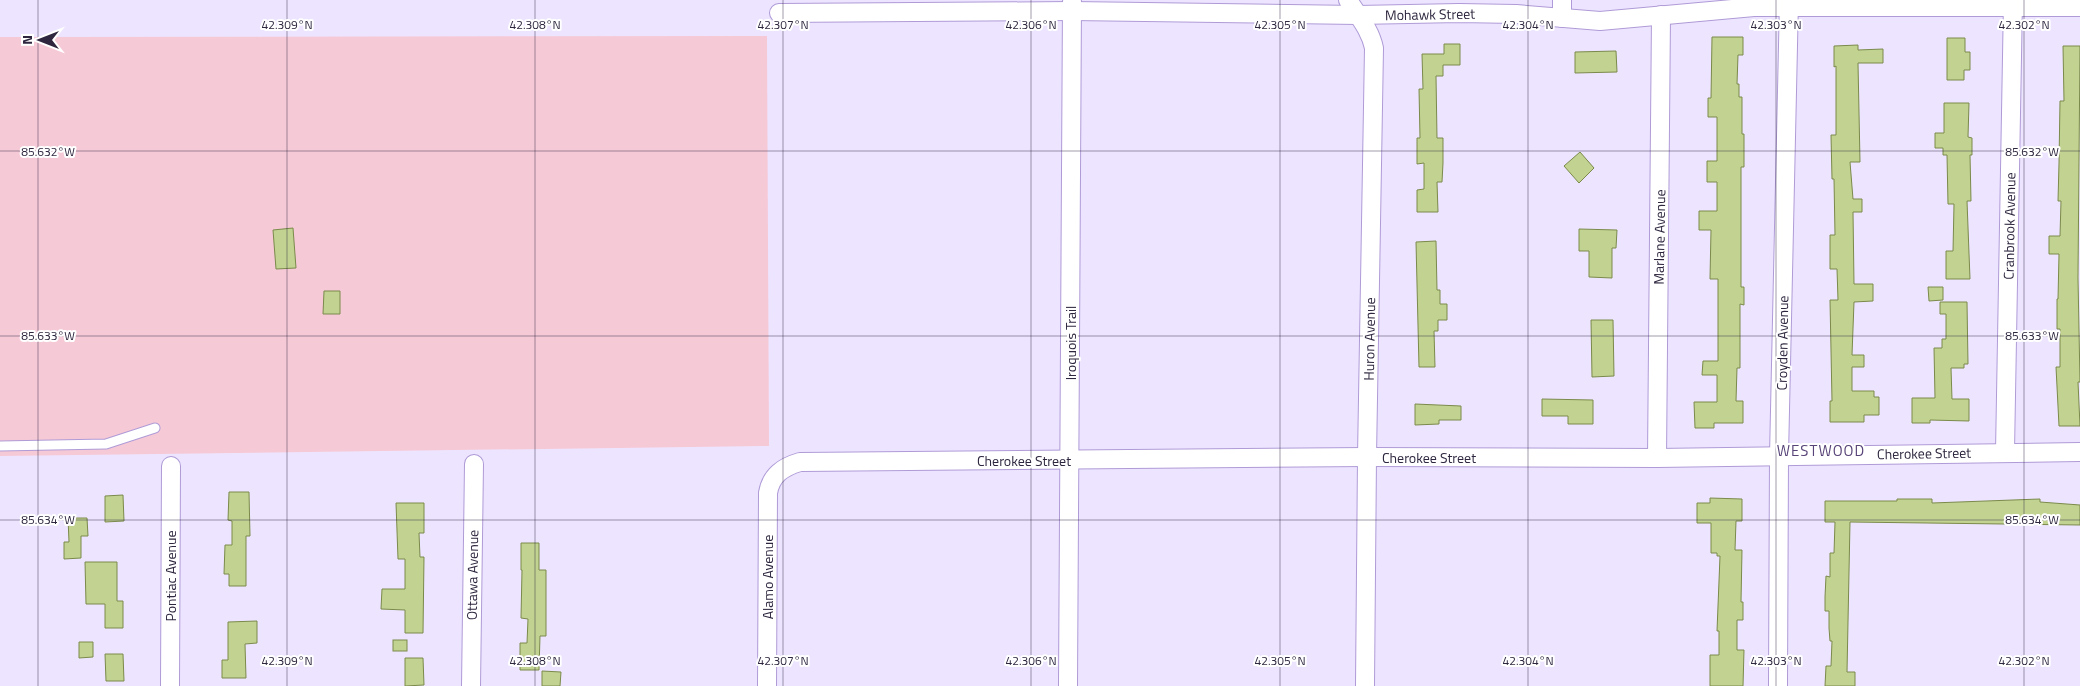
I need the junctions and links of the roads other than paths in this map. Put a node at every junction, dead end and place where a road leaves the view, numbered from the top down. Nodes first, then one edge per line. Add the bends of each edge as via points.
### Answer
1 (1348, 0) edge
2 (1562, 0) edge
3 (1789, 4) edge
4 (2013, 4) edge
5 (1072, 6) edge
6 (2080, 7) edge
7 (778, 13) dead end
8 (1358, 15) junction
9 (1661, 15) junction
10 (1562, 18) junction
11 (155, 428) dead end
12 (0, 446) edge
13 (2005, 452) junction
14 (2080, 452) edge
15 (1780, 456) junction
16 (1367, 457) junction
17 (1657, 458) junction
18 (1070, 460) junction
19 (474, 464) dead end
20 (171, 466) dead end
21 (780, 472) joint
22 (170, 686) edge
23 (470, 686) edge
24 (767, 686) edge
25 (1068, 686) edge
26 (1365, 686) edge
27 (1778, 686) edge

1 - 8 street, Huron Avenue
2 - 10 street
3 - 4 street, Mohawk Street
3 - 9 street, Mohawk Street
3 - 15 street, Croyden Avenue
4 - 6 street, Mohawk Street
4 - 13 street, Cranbrook Avenue
5 - 7 street, Mohawk Street
5 - 8 street, Mohawk Street
5 - 18 street, Iroquois Trail
8 - 10 street, Mohawk Street via 1459,13
8 - 16 street, Huron Avenue via 1371,36 1374,48
9 - 10 street, Mohawk Street via 1600,21
9 - 17 street, Marlane Avenue
11 - 12 lane via 106,444
13 - 14 street, Cherokee Street
13 - 15 street, Cherokee Street
15 - 17 street, Cherokee Street
15 - 27 street, Croyden Avenue
16 - 17 street, Cherokee Street
16 - 18 street, Cherokee Street
16 - 26 street, Huron Avenue
18 - 21 street, Cherokee Street via 800,462
18 - 25 street, Iroquois Trail
19 - 23 street, Ottawa Avenue
20 - 22 street, Pontiac Avenue
21 - 24 street, Alamo Avenue via 770,483 768,493

